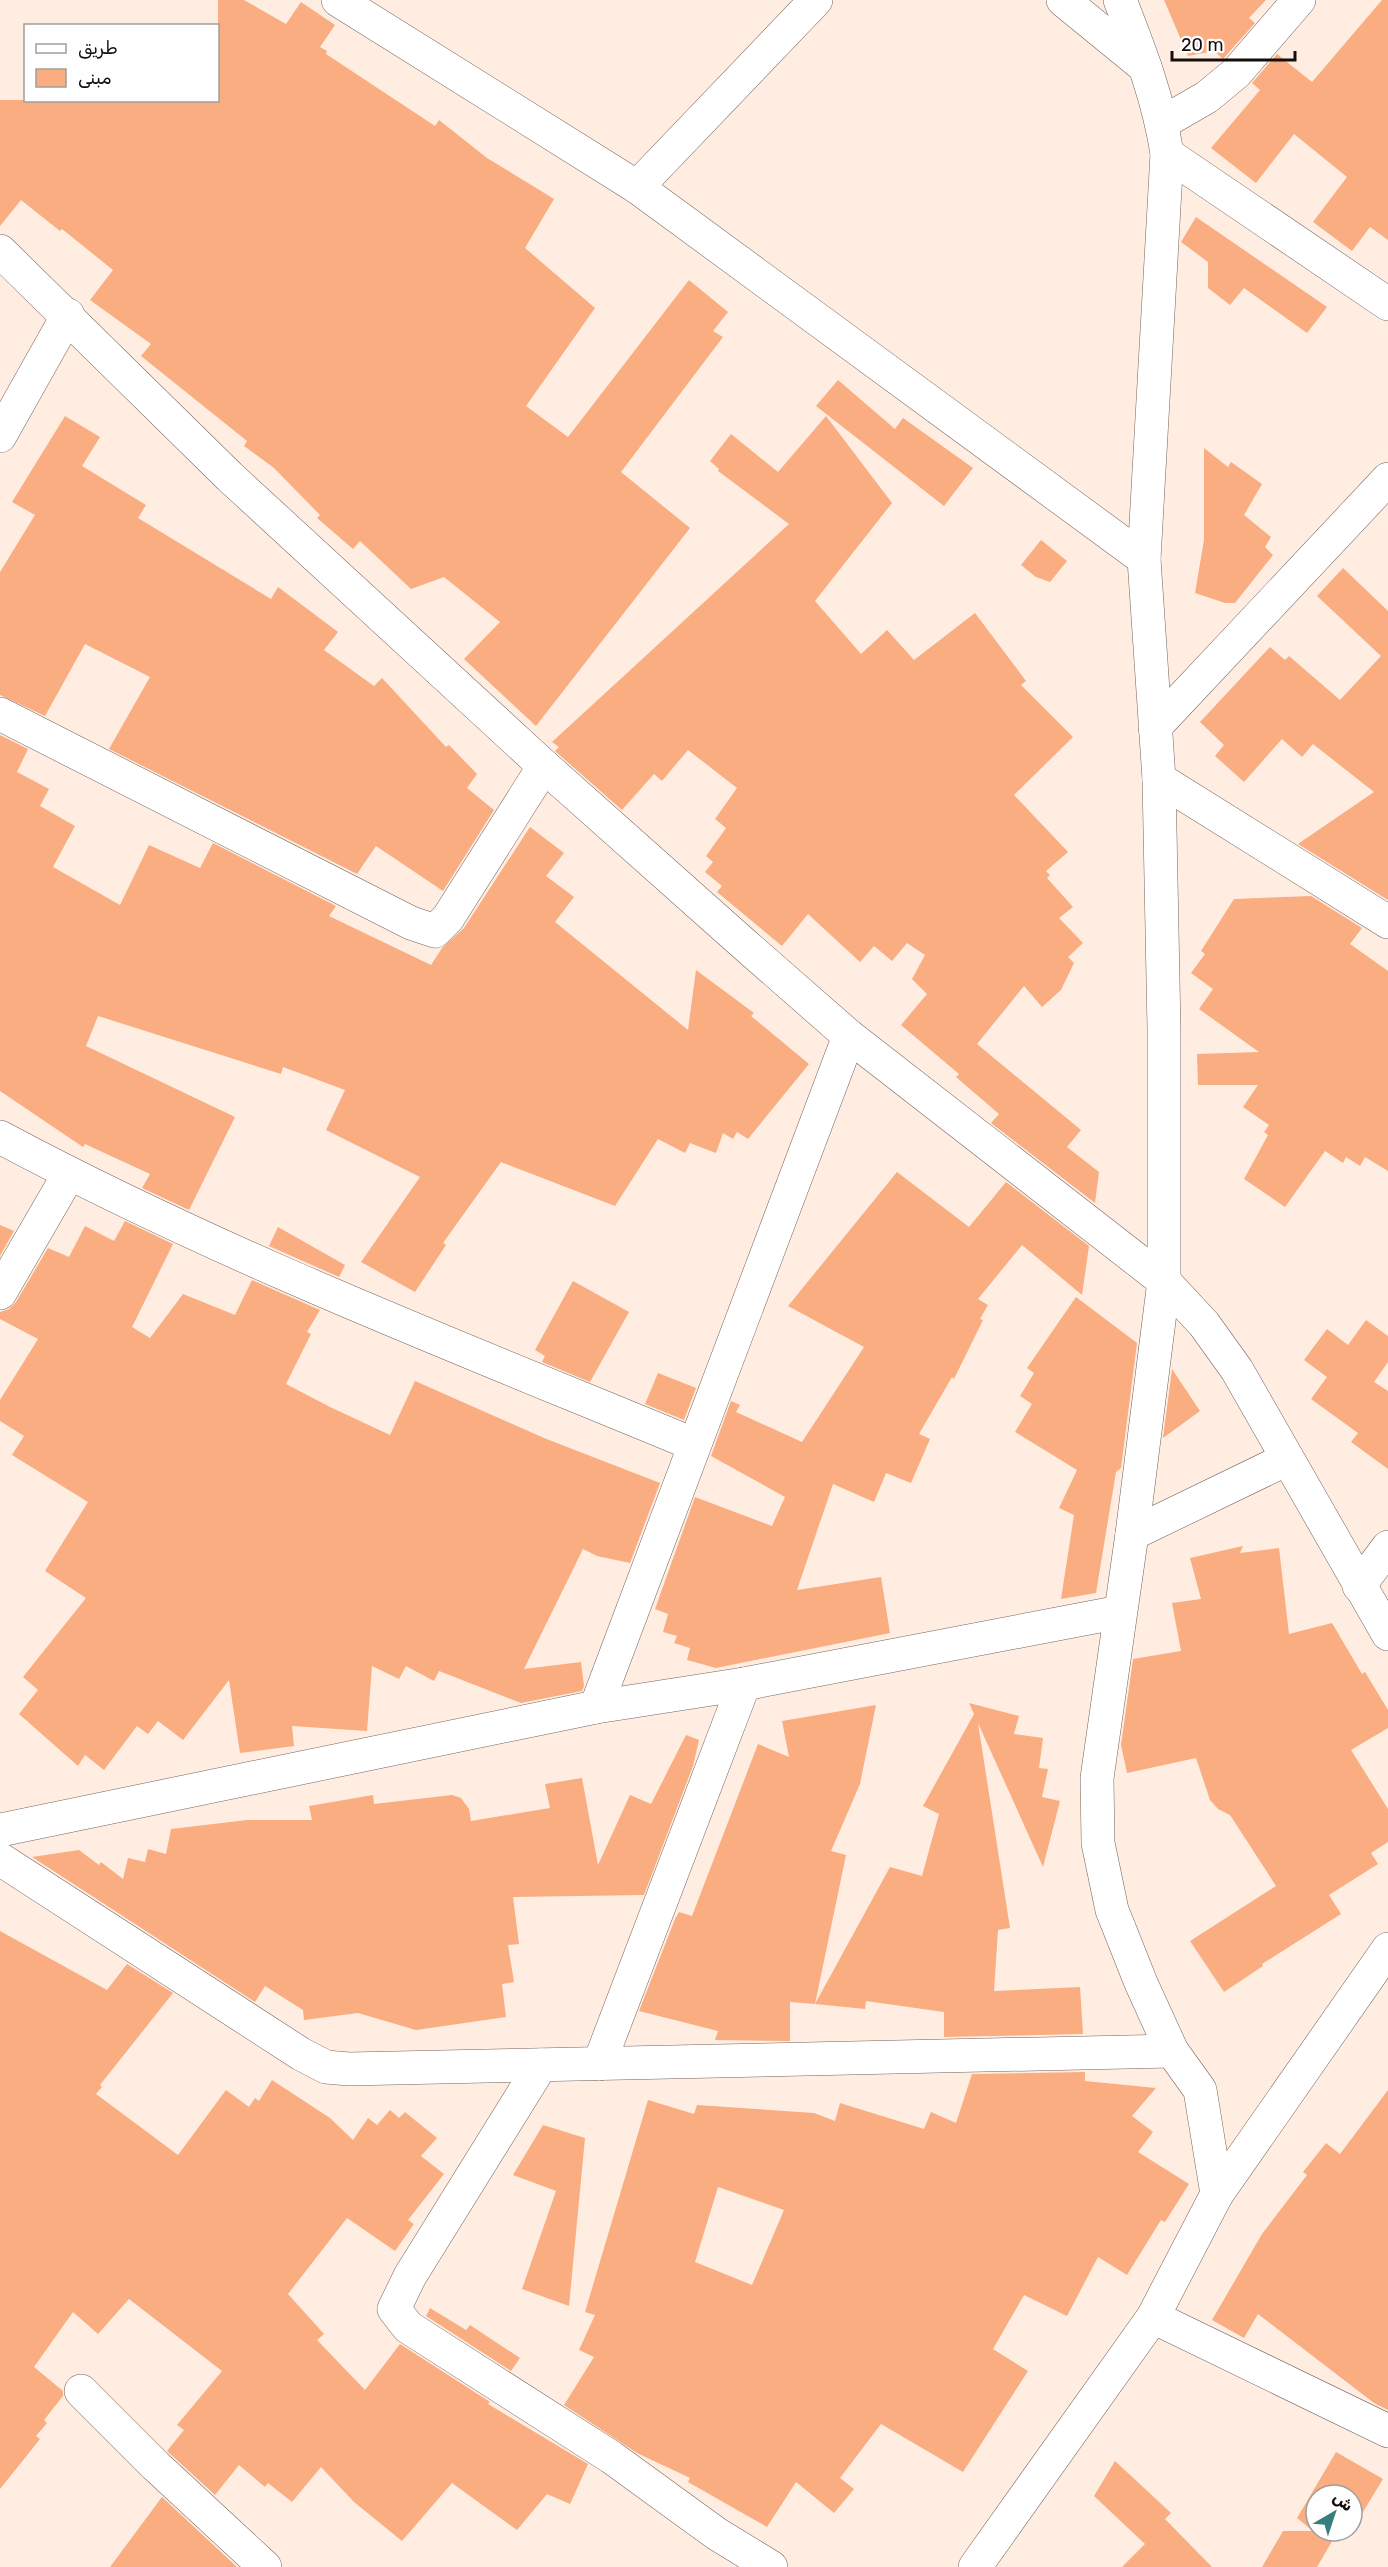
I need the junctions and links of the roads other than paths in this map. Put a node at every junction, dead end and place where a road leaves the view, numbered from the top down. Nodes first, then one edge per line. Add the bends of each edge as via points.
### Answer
1 (338, 0) edge
2 (816, 0) edge
3 (1063, 0) edge
4 (1120, 0) edge
5 (1299, 0) edge
6 (1147, 69) junction
7 (1162, 123) junction
8 (1167, 154) junction
9 (637, 187) junction
10 (0, 251) edge
11 (1388, 304) edge
12 (68, 315) junction
13 (0, 436) edge
14 (1388, 479) edge
15 (1144, 559) junction
16 (0, 714) edge
17 (1155, 727) junction
18 (544, 766) junction
19 (1159, 779) junction
20 (1388, 922) edge
21 (849, 1036) junction
22 (0, 1137) edge
23 (69, 1174) junction
24 (1164, 1281) junction
25 (0, 1293) edge
26 (693, 1444) junction
27 (1287, 1459) junction
28 (1132, 1534) junction
29 (1388, 1547) edge
30 (1359, 1586) junction
31 (1120, 1612) junction
32 (1388, 1634) edge
33 (744, 1684) junction
34 (596, 1707) junction
35 (0, 1830) edge
36 (0, 1859) edge
37 (1388, 1949) edge
38 (1172, 2051) junction
39 (599, 2064) junction
40 (541, 2066) junction
41 (1216, 2194) junction
42 (1153, 2317) junction
43 (81, 2391) dead end
44 (1388, 2431) edge
45 (265, 2567) edge
46 (771, 2567) edge
47 (975, 2567) edge

1 - 9 street
2 - 9 street
3 - 6 street
4 - 6 street
5 - 7 street via 1236,73 1207,97
6 - 7 street
7 - 8 street
8 - 11 street
8 - 15 street
9 - 15 street
10 - 12 street
12 - 13 street
12 - 18 street via 230,477
14 - 17 street
15 - 17 street
16 - 18 street via 411,923 435,931 448,918
17 - 19 street
18 - 21 street
19 - 20 street
19 - 24 street
21 - 24 street
21 - 26 street
22 - 23 street
23 - 25 street
23 - 26 street via 372,1312
24 - 27 street via 1204,1324 1230,1361
24 - 28 street
26 - 34 street
27 - 28 street
27 - 30 street
28 - 31 street
29 - 30 street
30 - 32 street
31 - 33 street
31 - 38 street via 1097,1778 1098,1843 1112,1910
33 - 34 street
33 - 39 street
34 - 35 street
36 - 40 street via 300,2054 326,2067
37 - 41 street
38 - 39 street
38 - 41 street via 1200,2090
39 - 40 street
40 - 46 street via 410,2276 394,2309 408,2327 611,2457 717,2534
41 - 42 street
42 - 44 street
42 - 47 street
43 - 45 street

